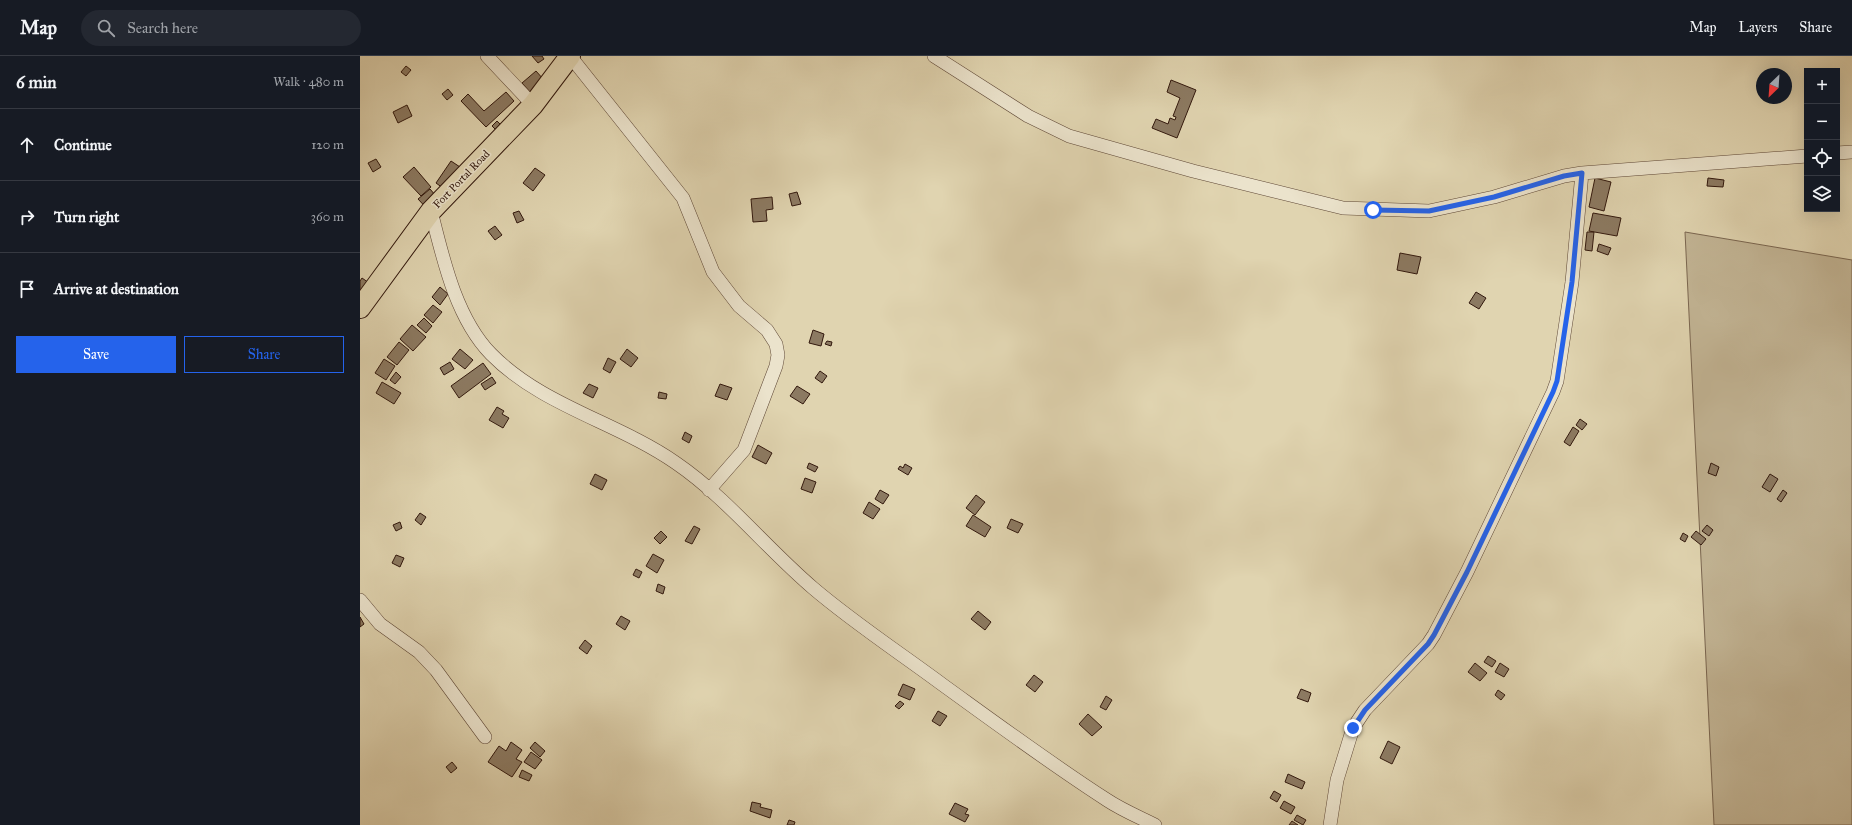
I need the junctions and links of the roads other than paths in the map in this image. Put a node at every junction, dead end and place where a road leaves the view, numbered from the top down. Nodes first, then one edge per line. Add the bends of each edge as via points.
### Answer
1 (487, 56) edge
2 (570, 56) edge
3 (934, 56) edge
4 (532, 104) junction
5 (1852, 152) edge
6 (1840, 153) edge
7 (1804, 156) edge
8 (1582, 173) junction
9 (431, 212) junction
10 (360, 308) edge
11 (709, 490) junction
12 (360, 600) edge
13 (485, 737) dead end
14 (1155, 825) edge
15 (1330, 825) edge

1 - 4 street
2 - 4 main road, Fort Portal Road
2 - 11 street via 683,198 713,272 739,306 767,330 776,344 776,366 750,437 744,450
3 - 8 street via 1028,116 1069,136 1193,171 1343,208 1429,211 1494,197
4 - 9 main road, Fort Portal Road
5 - 6 street
7 - 8 street
8 - 15 street via 1572,282 1557,381 1553,392 1437,630 1428,644 1365,710 1353,728 1336,780
9 - 10 main road, Fort Portal Road
9 - 11 street via 446,269 466,319 481,344 492,355 533,389 622,433 675,463
11 - 14 street via 813,588 844,612 1024,745 1109,802
12 - 13 street via 380,624 419,652 436,670

